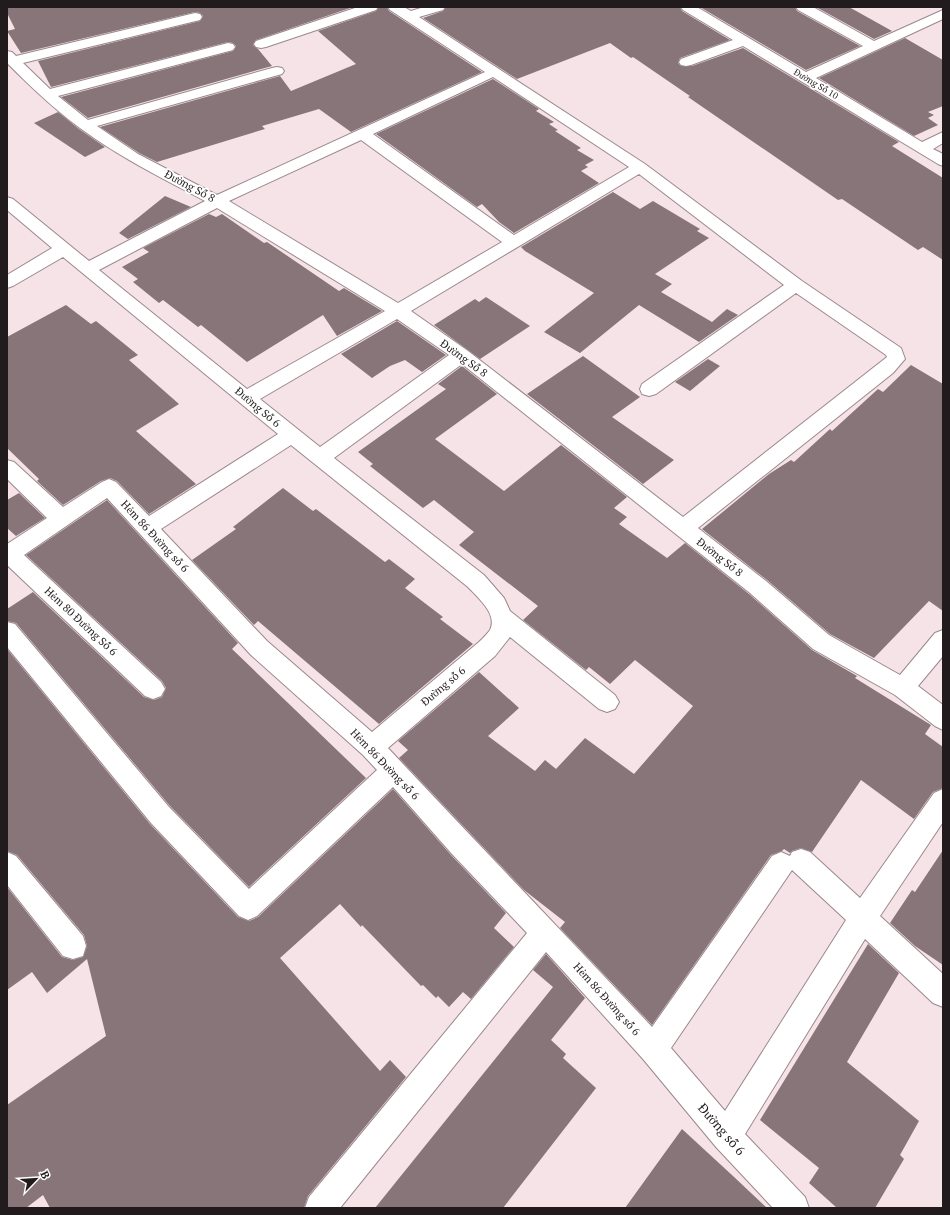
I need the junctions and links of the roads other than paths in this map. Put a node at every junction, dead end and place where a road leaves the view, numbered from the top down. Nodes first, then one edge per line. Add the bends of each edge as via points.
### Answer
1 (371, 7) edge
2 (395, 7) edge
3 (438, 7) edge
4 (688, 7) edge
5 (803, 7) edge
6 (943, 14) edge
7 (409, 16) junction
8 (195, 17) dead end
9 (743, 40) junction
10 (260, 44) dead end
11 (874, 46) junction
12 (228, 47) dead end
13 (10, 58) edge
14 (686, 62) dead end
15 (278, 71) dead end
16 (487, 76) dead end
17 (805, 78) junction
18 (47, 94) junction
19 (85, 126) junction
20 (363, 134) junction
21 (943, 137) edge
22 (923, 148) junction
23 (943, 161) edge
24 (640, 167) junction
25 (217, 200) junction
26 (7, 202) edge
27 (513, 242) junction
28 (64, 249) junction
29 (87, 269) junction
30 (7, 282) edge
31 (796, 285) junction
32 (398, 311) junction
33 (462, 355) junction
34 (649, 389) dead end
35 (247, 398) junction
36 (291, 436) junction
37 (319, 458) junction
38 (7, 467) edge
39 (62, 520) junction
40 (148, 527) junction
41 (683, 528) junction
42 (8, 554) edge
43 (502, 617) junction
44 (7, 631) edge
45 (943, 640) edge
46 (903, 688) junction
47 (153, 689) dead end
48 (607, 702) dead end
49 (943, 719) edge
50 (372, 747) junction
51 (394, 770) junction
52 (943, 801) edge
53 (7, 865) edge
54 (862, 919) junction
55 (546, 932) junction
56 (73, 946) dead end
57 (943, 993) edge
58 (653, 1049) junction
59 (727, 1136) junction
60 (320, 1208) edge
61 (794, 1208) edge

1 - 10 street
2 - 7 street
3 - 7 street
4 - 9 street, Đường Số 10
5 - 11 street
6 - 11 street
7 - 24 street
8 - 13 street
9 - 14 street
9 - 17 street, Đường Số 10
11 - 17 street
12 - 18 street
13 - 18 street, Đường Số 8
15 - 19 street
16 - 20 street
17 - 22 street, Đường Số 10
18 - 19 street, Đường Số 8
19 - 25 street, Đường Số 8 via 133,157
20 - 25 street
20 - 27 street
21 - 22 street
22 - 23 street, Đường Số 10
24 - 27 street
24 - 31 street
25 - 29 street
25 - 32 street, Đường Số 8
26 - 28 street, Đường Số 6
27 - 32 street
28 - 29 street, Đường Số 6
28 - 30 street
29 - 35 street, Đường Số 6
31 - 34 street
31 - 41 street via 895,352 896,359
32 - 33 street, Đường Số 8
32 - 35 street
33 - 37 street
33 - 41 street, Đường Số 8
35 - 36 street, Đường Số 6
36 - 37 street, Đường Số 6
36 - 40 street
37 - 43 street, Đường Số 6 via 476,581 496,604
38 - 39 street
39 - 40 street, Hẻm 86 Đường số 6 via 109,487
39 - 42 street
40 - 50 street, Hẻm 86 Đường số 6 via 259,648
41 - 46 street, Đường Số 8 via 758,587 821,642
42 - 47 street, Hẻm 80 Đường Số 6
43 - 48 street
43 - 50 street, Đường số 6 via 501,633 487,649
44 - 51 street via 160,815 248,907
45 - 46 street
46 - 49 street, Đường Số 8
50 - 51 street, Hẻm 86 Đường số 6
51 - 55 street, Hẻm 86 Đường số 6
52 - 54 street
53 - 56 street
54 - 57 street
54 - 58 street via 791,863
54 - 59 street
55 - 58 street, Hẻm 86 Đường số 6
55 - 60 street
58 - 59 street, Đường số 6
59 - 61 street, Đường số 6

